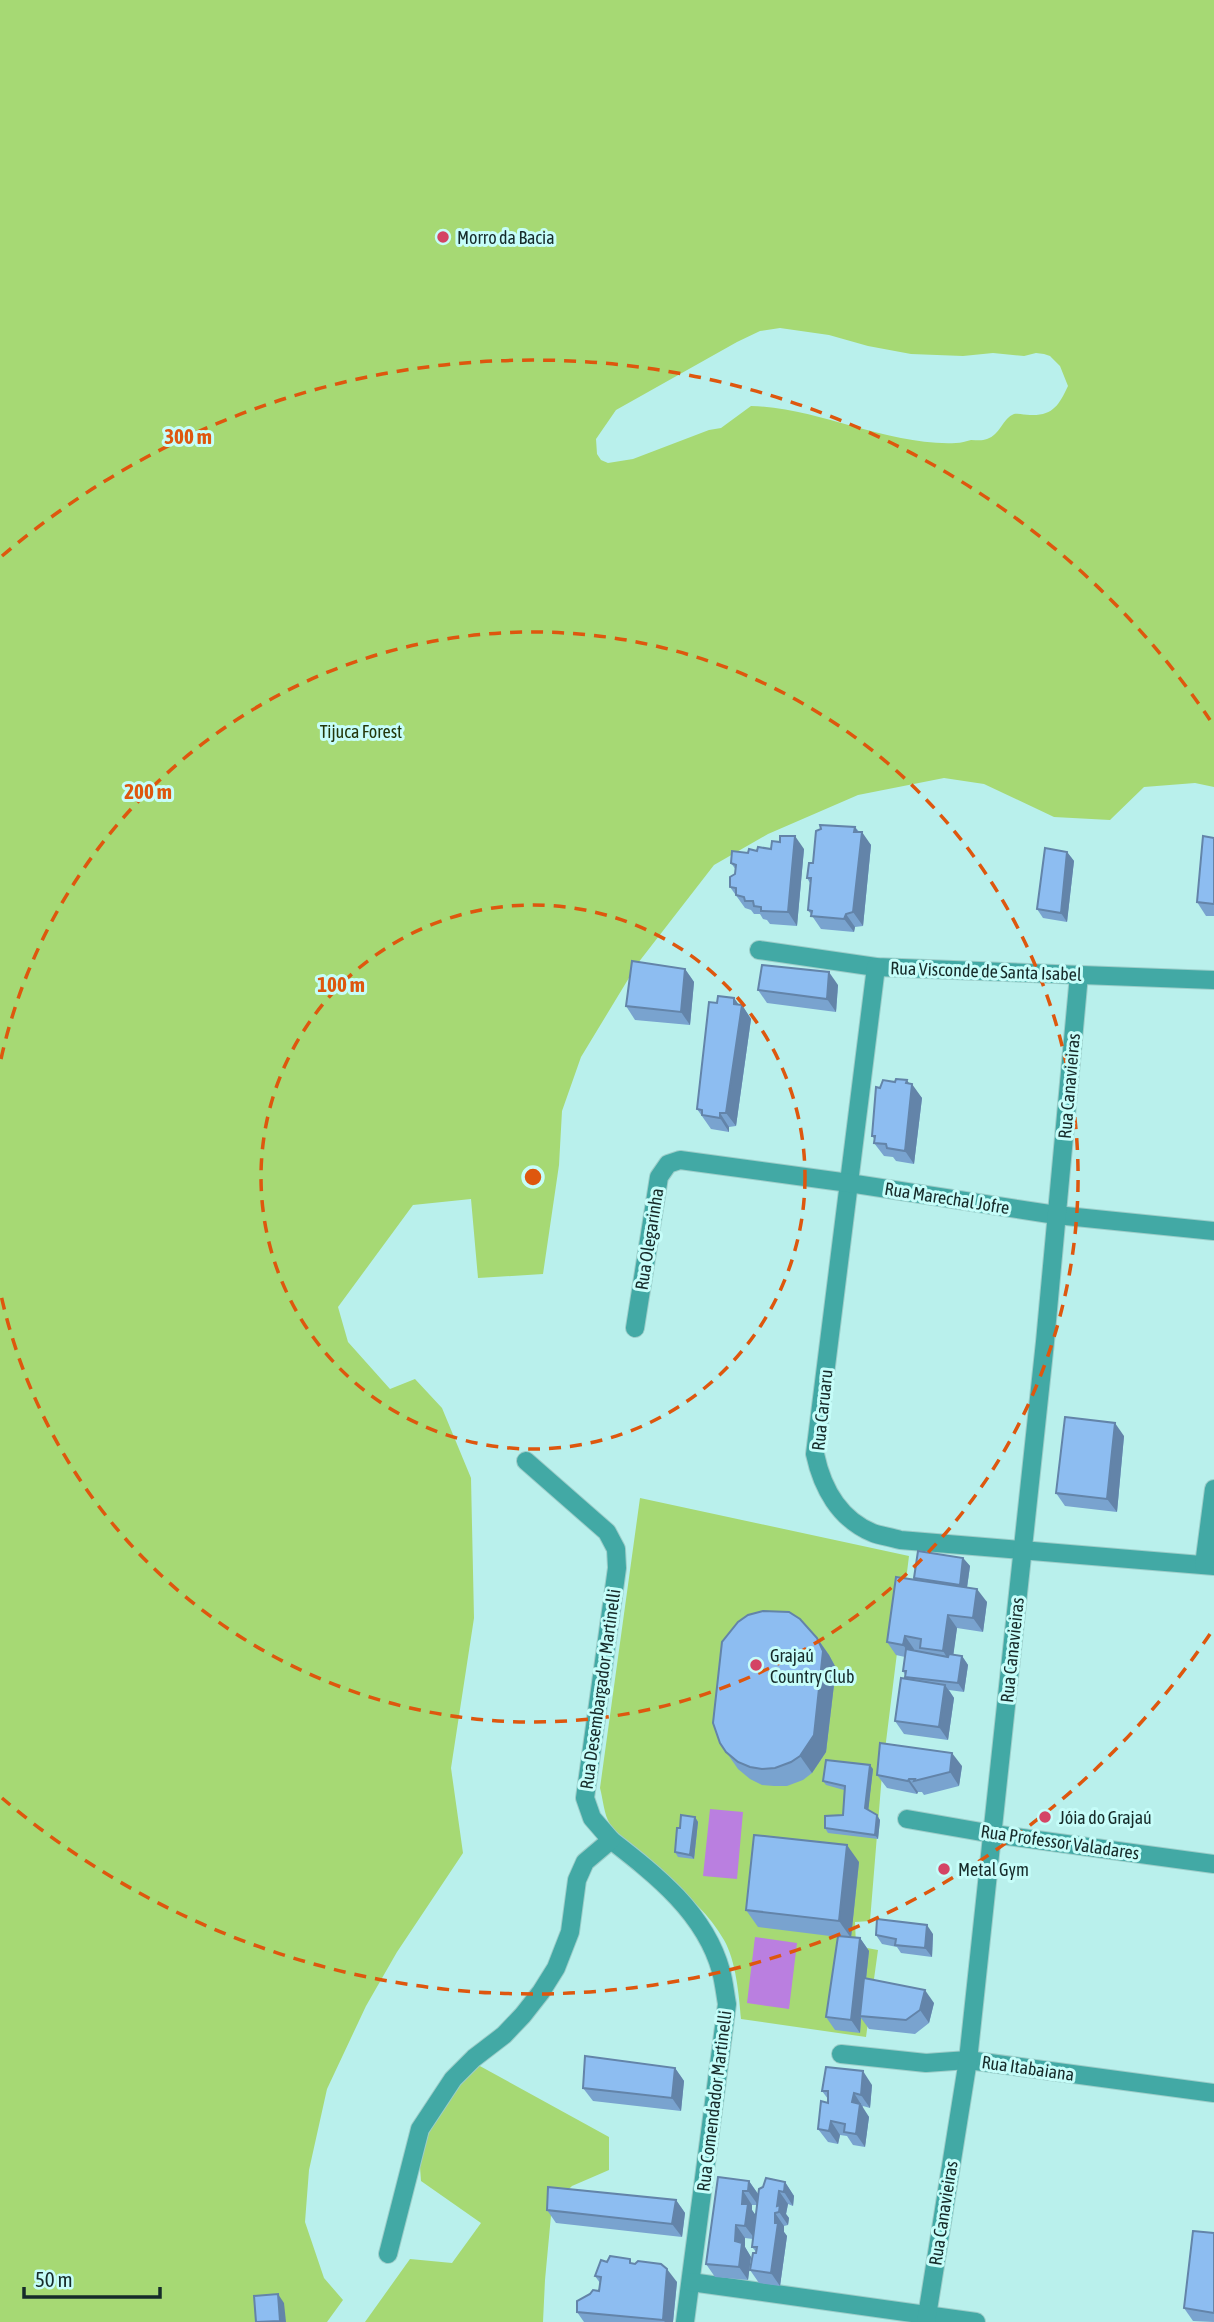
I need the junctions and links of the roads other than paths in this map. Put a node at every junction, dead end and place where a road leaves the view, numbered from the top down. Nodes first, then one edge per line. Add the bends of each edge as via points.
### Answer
1 (759, 950) dead end
2 (876, 967) junction
3 (1079, 975) junction
4 (1214, 980) edge
5 (680, 1160) joint
6 (849, 1183) junction
7 (1056, 1215) junction
8 (1214, 1231) edge
9 (635, 1328) dead end
10 (526, 1461) dead end
11 (1214, 1489) edge
12 (1022, 1549) junction
13 (1209, 1565) edge
14 (907, 1819) dead end
15 (993, 1834) junction
16 (611, 1840) junction
17 (1214, 1864) edge
18 (841, 2054) dead end
19 (968, 2060) junction
20 (1214, 2093) edge
21 (388, 2253) dead end
22 (691, 2282) junction
23 (926, 2319) edge
24 (685, 2322) edge
25 (976, 2322) edge

1 - 2 street, Rua Visconde de Santa Isabel
2 - 3 street, Rua Visconde de Santa Isabel
2 - 6 street, Rua Caruaru
3 - 4 street, Rua Visconde de Santa Isabel
3 - 7 street, Rua Canavieiras
5 - 6 street, Rua Marechal Jofre
5 - 9 street, Rua Olegarinha via 668,1164 659,1177
6 - 7 street, Rua Marechal Jofre
6 - 12 street, Rua Caruaru via 815,1454 827,1490 837,1506 873,1533
7 - 8 street, Rua Marechal Jofre
7 - 12 street, Rua Canavieiras
10 - 16 street, Rua Desembargador Martinelli via 607,1532 616,1549 585,1798 592,1818
11 - 13 street
12 - 13 street, Rua Caruaru
12 - 15 street, Rua Canavieiras
14 - 15 street, Rua Professor Valadares
15 - 17 street, Rua Professor Valadares
15 - 19 street, Rua Canavieiras
16 - 21 street via 585,1862 577,1880 570,1932 541,1992 504,2035 453,2079 420,2129
16 - 22 street, Rua Comendador Martinelli via 657,1876 693,1914 721,1970 727,2004
18 - 19 street, Rua Itabaiana via 926,2063
19 - 20 street, Rua Itabaiana
19 - 23 street, Rua Canavieiras
22 - 23 street
22 - 24 street, Rua Comendador Martinelli
23 - 25 street

